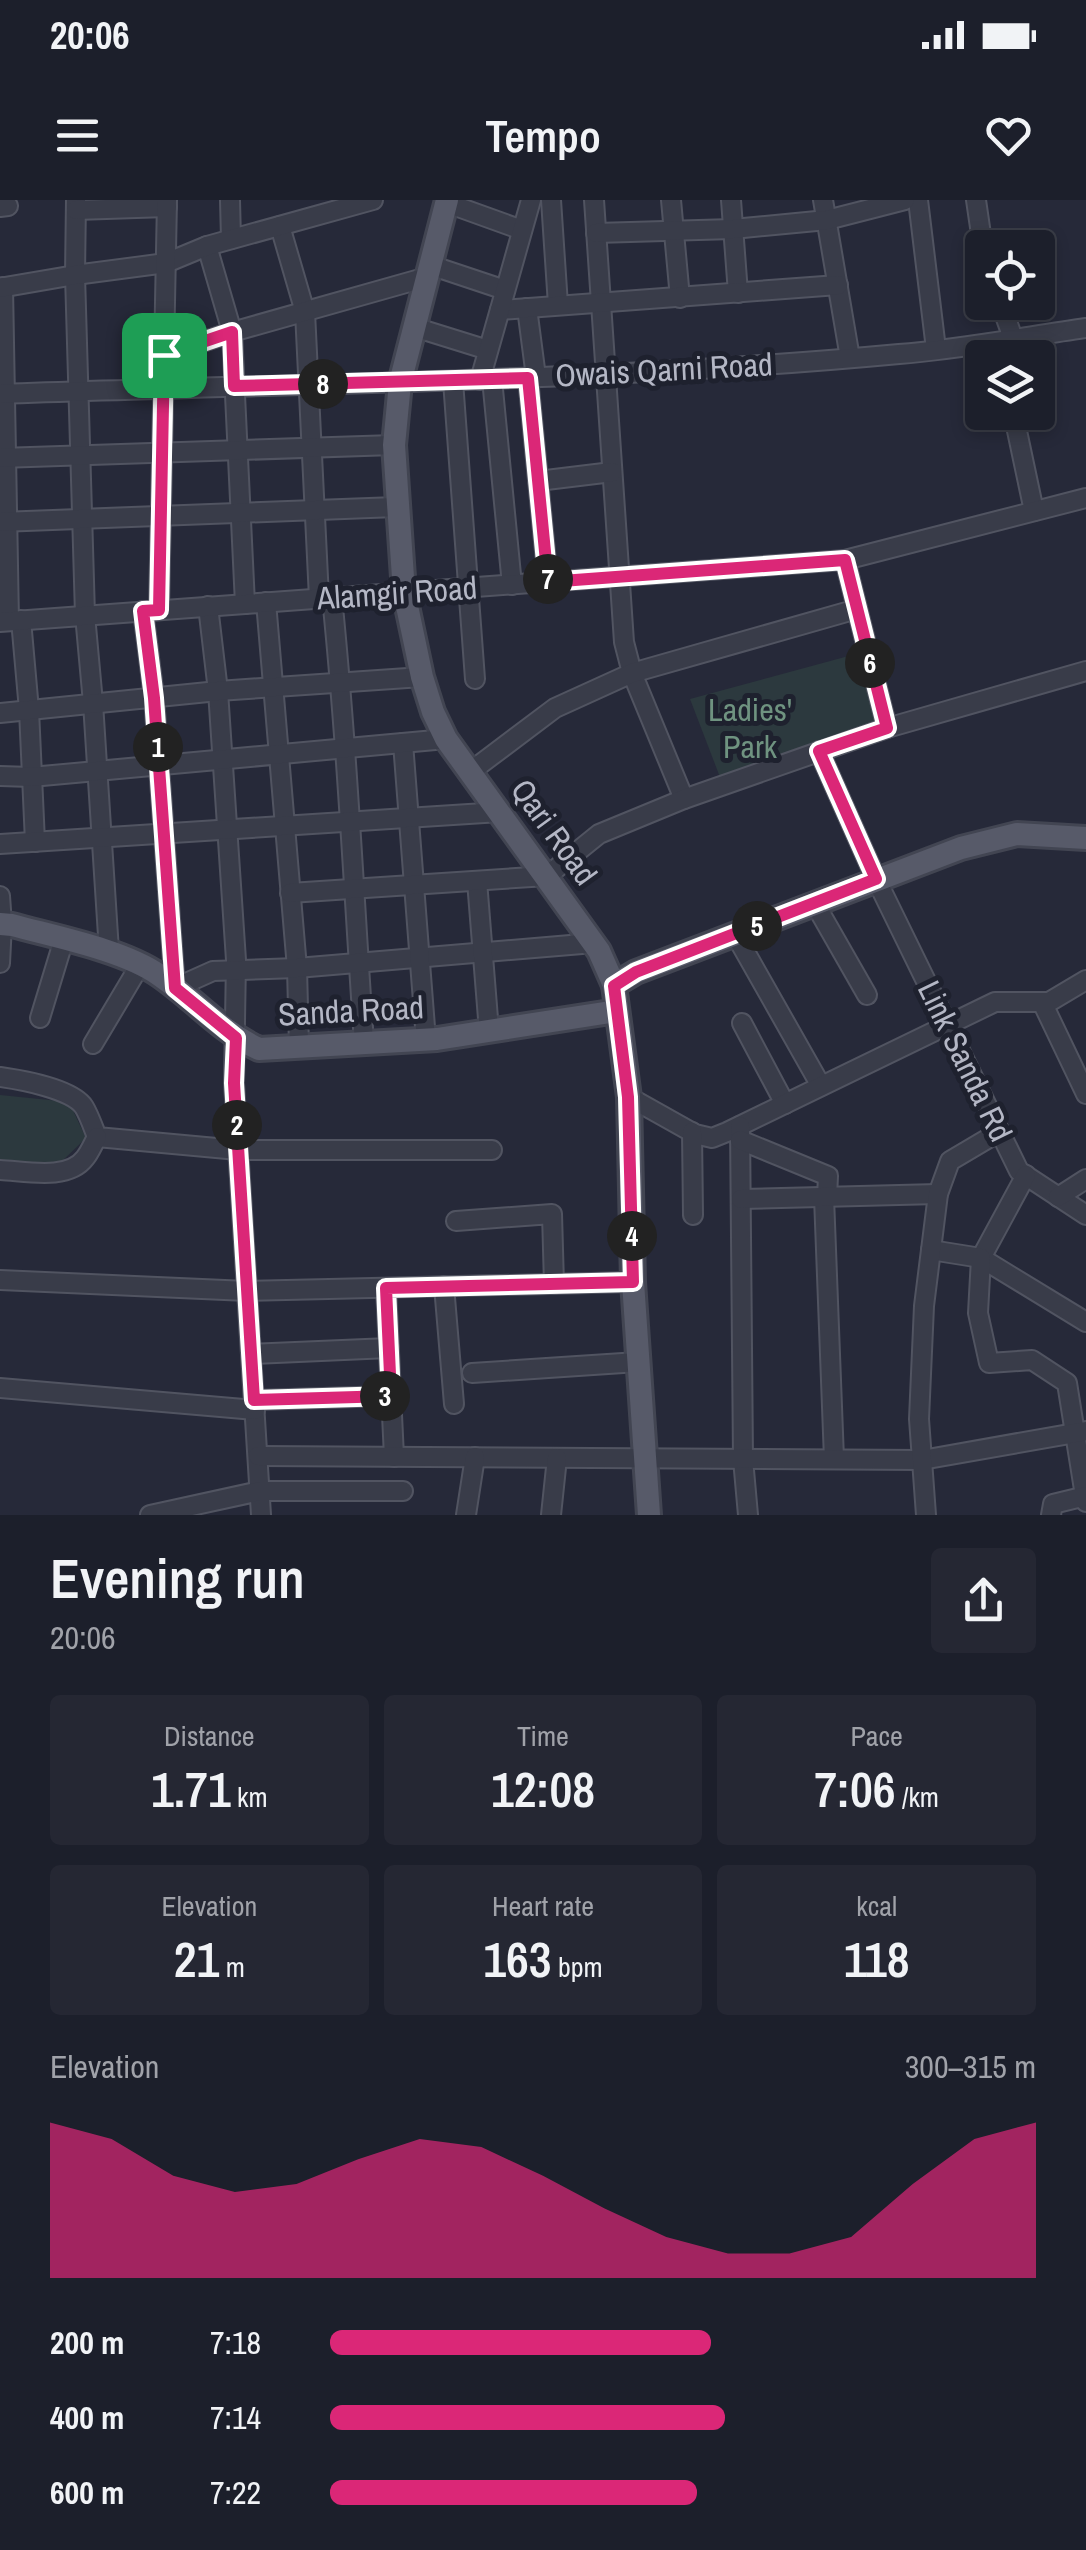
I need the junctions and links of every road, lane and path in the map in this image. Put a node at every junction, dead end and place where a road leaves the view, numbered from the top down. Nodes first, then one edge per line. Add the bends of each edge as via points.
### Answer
1 (230, 200) edge
2 (300, 200) edge
3 (531, 200) edge
4 (551, 200) edge
5 (594, 200) edge
6 (671, 200) edge
7 (731, 200) edge
8 (823, 200) edge
9 (905, 200) edge
10 (918, 200) edge
11 (976, 200) edge
12 (362, 202) edge
13 (447, 202) edge
14 (167, 204) edge
15 (76, 205) edge
16 (300, 220) junction
17 (827, 220) junction
18 (280, 226) junction
19 (734, 229) junction
20 (522, 230) junction
21 (981, 230) edge
22 (674, 231) junction
23 (596, 233) junction
24 (231, 240) junction
25 (206, 246) junction
26 (166, 263) junction
27 (429, 271) junction
28 (75, 274) junction
29 (838, 285) junction
30 (2, 288) edge
31 (506, 290) junction
32 (738, 293) junction
33 (680, 298) junction
34 (602, 304) junction
35 (558, 305) junction
36 (527, 308) junction
37 (500, 310) junction
38 (305, 312) junction
39 (414, 327) junction
40 (1086, 328) edge
41 (232, 332) junction
42 (1028, 340) edge
43 (965, 347) edge
44 (936, 349) junction
45 (488, 350) junction
46 (164, 355) junction
47 (850, 358) junction
48 (608, 375) junction
49 (532, 378) junction
50 (486, 380) junction
51 (452, 381) junction
52 (400, 383) junction
53 (308, 385) junction
54 (234, 386) junction
55 (163, 388) junction
56 (78, 391) junction
57 (2, 394) edge
58 (1017, 430) edge
59 (394, 445) junction
60 (312, 448) junction
61 (238, 451) junction
62 (162, 454) junction
63 (80, 456) junction
64 (3, 458) edge
65 (612, 472) junction
66 (538, 482) junction
67 (1086, 498) edge
68 (396, 506) junction
69 (315, 510) junction
70 (1034, 511) junction
71 (240, 513) junction
72 (160, 517) junction
73 (82, 520) junction
74 (4, 522) edge
75 (845, 560) junction
76 (620, 576) junction
77 (548, 582) junction
78 (512, 585) junction
79 (468, 588) junction
80 (404, 592) junction
81 (326, 598) junction
82 (266, 602) junction
83 (245, 604) junction
84 (208, 606) junction
85 (856, 609) junction
86 (151, 610) junction
87 (85, 615) junction
88 (10, 621) edge
89 (1086, 670) edge
90 (632, 674) junction
91 (422, 677) junction
92 (476, 679) dead end
93 (341, 682) junction
94 (275, 687) junction
95 (218, 691) junction
96 (154, 698) junction
97 (93, 704) junction
98 (29, 710) junction
99 (0, 713) edge
100 (887, 728) junction
101 (446, 739) junction
102 (403, 743) junction
103 (343, 748) junction
104 (819, 751) junction
105 (278, 754) junction
106 (220, 759) junction
107 (159, 765) junction
108 (96, 771) junction
109 (470, 772) junction
110 (0, 776) edge
111 (31, 776) junction
112 (684, 799) junction
113 (500, 812) junction
114 (409, 818) junction
115 (348, 822) junction
116 (283, 826) junction
117 (226, 830) junction
118 (165, 834) junction
119 (101, 838) junction
120 (1086, 838) edge
121 (35, 842) junction
122 (0, 844) edge
123 (547, 876) junction
124 (876, 879) junction
125 (477, 880) junction
126 (414, 885) junction
127 (353, 889) junction
128 (290, 894) junction
129 (0, 896) edge
130 (815, 904) junction
131 (1, 924) edge
132 (736, 934) junction
133 (64, 939) junction
134 (594, 943) junction
135 (109, 952) junction
136 (482, 952) junction
137 (420, 958) junction
138 (358, 962) junction
139 (0, 963) edge
140 (140, 966) junction
141 (296, 968) junction
142 (236, 972) junction
143 (1086, 980) edge
144 (614, 986) junction
145 (175, 988) junction
146 (867, 995) dead end
147 (1042, 1002) junction
148 (617, 1012) junction
149 (40, 1018) dead end
150 (742, 1023) dead end
151 (946, 1024) junction
152 (489, 1031) junction
153 (236, 1038) junction
154 (426, 1040) junction
155 (364, 1043) junction
156 (94, 1044) dead end
157 (300, 1046) junction
158 (0, 1078) edge
159 (821, 1086) junction
160 (1086, 1094) edge
161 (628, 1097) junction
162 (785, 1104) junction
163 (692, 1132) junction
164 (1000, 1132) junction
165 (740, 1133) junction
166 (97, 1137) junction
167 (238, 1150) junction
168 (492, 1150) dead end
169 (0, 1170) edge
170 (1026, 1175) junction
171 (828, 1176) junction
172 (1086, 1178) edge
173 (938, 1194) junction
174 (883, 1195) junction
175 (1058, 1196) junction
176 (825, 1197) junction
177 (741, 1199) junction
178 (692, 1215) dead end
179 (1086, 1215) edge
180 (456, 1221) dead end
181 (931, 1250) junction
182 (982, 1258) junction
183 (0, 1280) edge
184 (633, 1282) junction
185 (554, 1284) junction
186 (444, 1286) junction
187 (386, 1288) junction
188 (247, 1291) junction
189 (1086, 1322) edge
190 (389, 1348) junction
191 (251, 1354) junction
192 (638, 1362) junction
193 (472, 1373) dead end
194 (0, 1388) edge
195 (391, 1396) junction
196 (454, 1404) dead end
197 (254, 1405) junction
198 (1080, 1433) edge
199 (258, 1456) junction
200 (394, 1457) junction
201 (475, 1457) junction
202 (557, 1458) junction
203 (645, 1458) junction
204 (743, 1458) junction
205 (834, 1459) junction
206 (922, 1460) junction
207 (260, 1491) junction
208 (403, 1491) dead end
209 (1086, 1498) edge
210 (150, 1515) edge
211 (261, 1515) edge
212 (466, 1515) edge
213 (551, 1515) edge
214 (649, 1515) edge
215 (748, 1515) edge
216 (926, 1515) edge
217 (1051, 1515) edge

1 - 24 street
2 - 16 street
3 - 20 street
4 - 35 street
5 - 23 street
6 - 22 street
7 - 19 street
8 - 17 street
9 - 17 street
10 - 44 street
11 - 21 street
12 - 16 street
13 - 20 street
13 - 27 main road, Qari Road
14 - 15 street
14 - 26 street
15 - 28 street
16 - 18 street
17 - 19 street
17 - 29 street
18 - 24 street
18 - 38 street
19 - 22 street
19 - 32 street
20 - 31 street
22 - 23 street
22 - 33 street
23 - 34 street
24 - 25 street
25 - 26 street
25 - 41 street
26 - 28 street
26 - 46 street
27 - 31 street
27 - 38 street
27 - 39 main road, Qari Road
28 - 30 street
28 - 56 street
29 - 32 street
29 - 47 street
30 - 57 street
31 - 37 street
32 - 33 street
33 - 34 street
34 - 35 street
34 - 48 street
35 - 36 street
36 - 37 street
36 - 49 street
37 - 45 street
38 - 41 street
38 - 53 street
39 - 45 street
39 - 52 main road, Qari Road
40 - 42 street, Owais Qarni Road
41 - 46 street
41 - 54 street
43 - 44 street, Owais Qarni Road
44 - 47 street, Owais Qarni Road
45 - 50 street
46 - 55 street
47 - 48 street, Owais Qarni Road
48 - 49 street, Owais Qarni Road
48 - 65 street
49 - 50 street, Owais Qarni Road
49 - 66 street
50 - 51 street, Owais Qarni Road
50 - 78 street
51 - 52 street, Owais Qarni Road
51 - 79 street
52 - 53 street, Owais Qarni Road
52 - 59 main road, Qari Road
53 - 54 street, Owais Qarni Road
53 - 60 street
54 - 55 street, Owais Qarni Road
54 - 61 street
55 - 56 street, Owais Qarni Road
55 - 62 street
56 - 57 street, Owais Qarni Road
56 - 63 street
57 - 64 street
58 - 70 street
59 - 60 street
59 - 68 main road, Qari Road
60 - 61 street
60 - 69 street
61 - 62 street
61 - 71 street
62 - 63 street
62 - 72 street
63 - 64 street
63 - 73 street
64 - 74 street
65 - 66 street
65 - 76 street
66 - 77 street
67 - 70 street, Alamgir Road
68 - 69 street
68 - 80 main road, Qari Road
69 - 71 street
69 - 81 street
70 - 75 street, Alamgir Road
71 - 72 street
71 - 83 street
72 - 73 street
72 - 86 street
73 - 74 street
73 - 87 street
74 - 88 street
75 - 76 street, Alamgir Road
75 - 85 street
76 - 77 street, Alamgir Road
76 - 90 street
77 - 78 street, Alamgir Road
78 - 79 street, Alamgir Road
79 - 80 street, Alamgir Road
79 - 92 street
80 - 81 street, Alamgir Road
80 - 91 main road, Qari Road
81 - 82 street, Alamgir Road
81 - 93 street
82 - 83 street, Alamgir Road
82 - 94 street
83 - 84 street, Alamgir Road
84 - 86 street, Alamgir Road
84 - 95 street
85 - 90 street
85 - 100 street
86 - 87 street, Alamgir Road
86 - 96 street
87 - 88 street, Alamgir Road
87 - 97 street
88 - 98 street
89 - 100 street
90 - 109 street via 555,708
90 - 112 street
91 - 93 street
91 - 101 main road, Qari Road
93 - 94 street
93 - 103 street
94 - 95 street
94 - 105 street
95 - 96 street
95 - 106 street
96 - 97 street
96 - 107 street
97 - 98 street
97 - 108 street
98 - 99 street
98 - 111 street
100 - 104 street
101 - 102 street
101 - 109 main road, Qari Road
102 - 103 street
102 - 114 street
103 - 105 street
103 - 115 street
104 - 112 street
104 - 124 street, Link Sanda Rd
105 - 106 street
105 - 116 street
106 - 107 street
106 - 117 street
107 - 108 street
107 - 118 street
108 - 111 street
108 - 119 street
109 - 113 main road, Qari Road
110 - 111 street
111 - 121 street
112 - 123 street via 599,834
113 - 114 street
113 - 123 main road, Qari Road
114 - 115 street
114 - 126 street
115 - 116 street
115 - 127 street
116 - 117 street
116 - 128 street
117 - 118 street
117 - 142 street
118 - 119 street
118 - 145 street
119 - 121 street
119 - 135 street
120 - 124 main road via 1018,834
121 - 122 street
123 - 125 street
123 - 134 main road, Qari Road
124 - 130 main road
124 - 151 street, Link Sanda Rd
125 - 126 street
125 - 136 street
126 - 127 street
126 - 137 street
127 - 128 street
127 - 138 street
128 - 141 street
129 - 131 street
130 - 132 main road
130 - 146 street
131 - 133 main road, Sanda Road
131 - 139 street
132 - 144 main road
132 - 159 street
133 - 135 main road, Sanda Road
133 - 149 street
134 - 136 street
134 - 144 main road, Qari Road
135 - 140 main road, Sanda Road
136 - 137 street
136 - 152 street
137 - 138 street
137 - 154 street
138 - 141 street
138 - 155 street
140 - 145 main road, Sanda Road
140 - 156 street
141 - 142 street
141 - 157 street
142 - 145 street via 213,971
142 - 153 street
143 - 147 street
144 - 148 main road, Qari Road
145 - 153 main road, Sanda Road
147 - 151 street via 996,1002
147 - 160 street
148 - 152 main road, Sanda Road
148 - 161 main road, Qari Road
150 - 162 street
151 - 159 street
151 - 164 street, Link Sanda Rd
152 - 154 main road, Sanda Road
153 - 157 main road, Sanda Road via 259,1049
153 - 167 street
154 - 155 main road, Sanda Road
155 - 157 main road, Sanda Road
158 - 166 street via 73,1096
159 - 162 street
161 - 163 street
161 - 184 main road, Qari Road
162 - 165 street
163 - 165 street via 712,1138
163 - 178 street
164 - 170 street, Link Sanda Rd
164 - 173 street via 950,1161
165 - 171 street
165 - 177 street
166 - 167 street
166 - 169 street via 72,1170
167 - 168 street
167 - 188 street
170 - 175 street, Link Sanda Rd
170 - 182 street
171 - 174 street
171 - 176 street
172 - 175 street
173 - 174 street
173 - 181 street
174 - 176 street
175 - 179 street, Link Sanda Rd
176 - 177 street
176 - 205 street
177 - 204 street
180 - 185 street via 552,1214
181 - 182 street
181 - 206 street
182 - 189 street
182 - 198 street via 978,1312 987,1360 1032,1360 1066,1383
183 - 188 street
184 - 185 street
184 - 192 main road, Qari Road
185 - 186 street
186 - 187 street
186 - 196 street
187 - 188 street
187 - 190 street
188 - 191 street
190 - 191 street
190 - 195 street
191 - 197 street
192 - 193 street
192 - 203 main road, Qari Road
194 - 197 street
195 - 197 street
195 - 200 street
197 - 199 street
198 - 206 street
198 - 209 street
199 - 200 street
199 - 207 street
200 - 201 street
201 - 202 street
201 - 212 street
202 - 203 street
202 - 213 street
203 - 204 street
203 - 214 main road, Qari Road
204 - 205 street
204 - 215 street
205 - 206 street
206 - 216 street
207 - 208 street
207 - 210 street
207 - 211 street
209 - 217 street via 1053,1504

